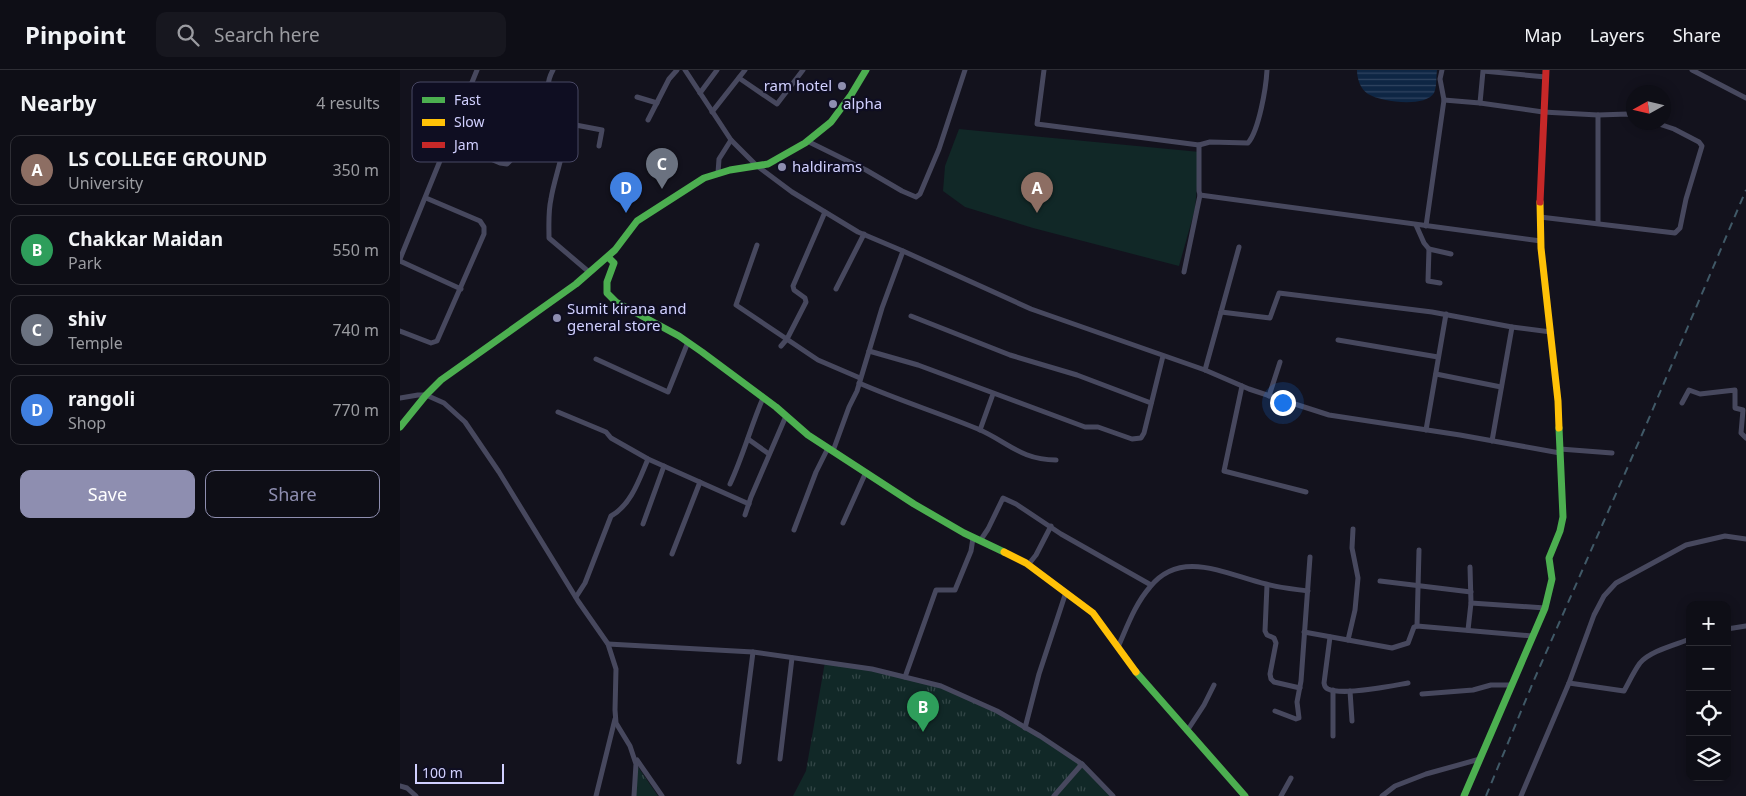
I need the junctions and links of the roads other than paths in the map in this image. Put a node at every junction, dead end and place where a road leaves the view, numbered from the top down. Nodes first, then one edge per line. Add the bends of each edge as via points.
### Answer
1 (477, 70) edge
2 (553, 70) edge
3 (677, 70) edge
4 (685, 70) edge
5 (717, 70) edge
6 (745, 70) edge
7 (802, 70) edge
8 (866, 70) edge
9 (965, 70) edge
10 (1044, 70) edge
11 (1267, 70) edge
12 (1442, 70) edge
13 (1692, 70) edge
14 (1546, 73) edge
15 (739, 78) junction
16 (472, 82) edge
17 (549, 82) edge
18 (700, 93) junction
19 (637, 97) dead end
20 (1746, 98) edge
21 (1444, 100) junction
22 (657, 103) junction
23 (1480, 103) junction
24 (712, 112) junction
25 (1543, 112) junction
26 (1626, 114) edge
27 (1598, 115) junction
28 (648, 120) dead end
29 (578, 126) edge
30 (1671, 129) edge
31 (731, 140) junction
32 (807, 141) junction
33 (1199, 145) junction
34 (599, 146) dead end
35 (441, 162) edge
36 (559, 162) edge
37 (756, 165) junction
38 (718, 173) junction
39 (1200, 195) junction
40 (426, 198) junction
41 (825, 212) junction
42 (1540, 217) junction
43 (1598, 223) junction
44 (1416, 225) junction
45 (1426, 226) junction
46 (864, 234) junction
47 (400, 236) edge
48 (408, 240) junction
49 (1541, 241) junction
50 (757, 245) dead end
51 (1239, 247) dead end
52 (1430, 248) junction
53 (903, 251) junction
54 (1451, 254) dead end
55 (608, 257) junction
56 (400, 260) edge
57 (589, 272) junction
58 (1184, 272) dead end
59 (1440, 283) dead end
60 (460, 289) junction
61 (836, 289) dead end
62 (1221, 312) junction
63 (1446, 314) junction
64 (911, 316) dead end
65 (1512, 327) junction
66 (400, 331) edge
67 (1551, 332) junction
68 (787, 339) junction
69 (1338, 340) dead end
70 (688, 342) junction
71 (781, 346) dead end
72 (869, 352) junction
73 (1163, 356) junction
74 (1438, 357) junction
75 (596, 359) dead end
76 (1280, 362) dead end
77 (1205, 370) junction
78 (1436, 374) junction
79 (859, 381) junction
80 (1242, 386) junction
81 (1502, 387) junction
82 (993, 394) junction
83 (426, 395) junction
84 (1269, 396) junction
85 (400, 398) edge
86 (763, 398) junction
87 (1152, 403) junction
88 (1682, 403) dead end
89 (558, 412) dead end
90 (786, 416) junction
91 (400, 427) edge
92 (980, 430) junction
93 (1426, 430) junction
94 (1746, 438) edge
95 (748, 439) junction
96 (1492, 441) junction
97 (831, 450) junction
98 (1560, 451) junction
99 (1612, 453) dead end
100 (769, 454) junction
101 (648, 459) junction
102 (1056, 460) dead end
103 (664, 466) junction
104 (866, 472) junction
105 (700, 482) junction
106 (730, 484) dead end
107 (1306, 492) dead end
108 (749, 504) junction
109 (745, 515) dead end
110 (843, 523) dead end
111 (643, 524) dead end
112 (1051, 526) junction
113 (1353, 529) dead end
114 (794, 530) dead end
115 (1746, 538) edge
116 (976, 539) junction
117 (1419, 550) dead end
118 (672, 554) dead end
119 (1310, 557) dead end
120 (1028, 565) junction
121 (1470, 567) dead end
122 (1380, 581) dead end
123 (1151, 585) junction
124 (1268, 585) junction
125 (1419, 586) junction
126 (1308, 591) junction
127 (1066, 592) junction
128 (1470, 592) junction
129 (576, 597) junction
130 (1470, 603) junction
131 (1545, 608) junction
132 (1417, 626) junction
133 (1746, 626) edge
134 (1731, 628) edge
135 (1468, 630) junction
136 (1304, 632) junction
137 (1532, 636) junction
138 (1330, 637) junction
139 (1348, 640) junction
140 (1686, 640) edge
141 (608, 644) junction
142 (1118, 648) junction
143 (753, 652) junction
144 (792, 658) junction
145 (905, 677) junction
146 (1408, 683) dead end
147 (1569, 684) junction
148 (1214, 685) dead end
149 (1510, 685) junction
150 (1300, 688) junction
151 (1333, 690) junction
152 (1350, 691) junction
153 (1422, 694) dead end
154 (1274, 711) dead end
155 (616, 716) junction
156 (1352, 721) dead end
157 (1025, 728) junction
158 (1187, 731) junction
159 (1333, 736) dead end
160 (634, 755) junction
161 (780, 759) dead end
162 (1480, 759) junction
163 (739, 762) dead end
164 (1082, 764) junction
165 (1290, 778) dead end
166 (400, 786) edge
167 (416, 796) edge
168 (596, 796) edge
169 (634, 796) edge
170 (662, 796) edge
171 (1054, 796) edge
172 (1113, 796) edge
173 (1245, 796) edge
174 (1281, 796) edge
175 (1382, 796) edge
176 (1464, 796) edge
177 (1521, 796) edge

1 - 16 street
2 - 17 street
3 - 22 street
4 - 18 street
5 - 18 street
6 - 15 street
7 - 15 street via 777,104
8 - 32 street via 831,122
9 - 32 street via 933,166 916,197
10 - 33 street via 1037,124
11 - 33 street via 1266,86 1248,144 1210,142
12 - 21 street via 1440,79
13 - 20 street
14 - 23 street via 1483,71
14 - 25 street
15 - 24 street
18 - 24 street
19 - 22 street
21 - 23 street
21 - 45 street
22 - 28 street
23 - 25 street
24 - 31 street
25 - 27 street
25 - 42 street
26 - 27 street
27 - 43 street
29 - 34 street via 602,130
30 - 43 street via 1702,146 1680,228 1675,232
31 - 37 street
31 - 38 street via 719,159
32 - 37 street via 768,164
33 - 39 street
35 - 40 street
36 - 57 street via 550,201 549,238
37 - 38 street
37 - 41 street via 782,186
38 - 55 street via 704,178 636,221
39 - 44 street
39 - 58 street
40 - 48 street
40 - 60 street via 476,219 484,227 484,234
41 - 46 street
41 - 68 street via 793,286 806,302
42 - 43 street
42 - 49 street
44 - 45 street
44 - 52 street via 1424,243
45 - 49 street
46 - 53 street
46 - 61 street
47 - 48 street
48 - 56 street
49 - 67 street
50 - 68 street via 736,306
51 - 62 street
52 - 54 street
52 - 59 street via 1428,281
53 - 72 street
53 - 73 street via 1031,309
55 - 57 street
55 - 70 street via 614,263 607,293 616,302
56 - 60 street
57 - 83 street via 448,375
60 - 66 street via 435,343
62 - 63 street via 1270,318 1279,293
62 - 77 street
63 - 65 street
63 - 74 street
64 - 87 street
65 - 67 street
65 - 81 street
67 - 98 street
68 - 71 street
68 - 79 street via 818,360
69 - 74 street
70 - 75 street via 668,392
70 - 86 street
72 - 79 street
72 - 82 street via 918,365
73 - 77 street
73 - 87 street
74 - 78 street
76 - 84 street
77 - 80 street
78 - 81 street
78 - 93 street
79 - 92 street via 899,400
79 - 97 street
80 - 84 street
80 - 107 street via 1224,470
81 - 96 street
82 - 87 street via 1084,427 1098,427 1132,439 1141,438 1144,433
82 - 92 street
83 - 85 street
83 - 91 street
83 - 129 street via 444,403 465,422
84 - 93 street via 1330,415
86 - 90 street
86 - 95 street
88 - 94 street via 1689,390 1700,394 1735,390 1735,408 1743,410 1741,433
89 - 101 street via 606,432
90 - 97 street
90 - 100 street
92 - 102 street via 1028,456
93 - 96 street
95 - 100 street
95 - 106 street
96 - 98 street
97 - 104 street
97 - 114 street via 816,472
98 - 99 street
98 - 131 street via 1563,517 1549,558 1552,579
100 - 108 street
101 - 103 street
101 - 129 street via 621,511 611,516 585,583
103 - 105 street
103 - 111 street
104 - 110 street
104 - 116 street
105 - 108 street
105 - 118 street
108 - 109 street
112 - 116 street via 1003,498 988,529
112 - 120 street
112 - 123 street
113 - 139 street via 1352,548 1358,578
115 - 147 street via 1725,536 1686,545 1616,583 1604,596 1594,615
116 - 120 street
116 - 145 street via 955,590 936,590
117 - 125 street
119 - 126 street
120 - 127 street
121 - 128 street
122 - 125 street
123 - 124 street via 1171,569 1186,566 1215,569
123 - 142 street via 1139,602
124 - 126 street
124 - 150 street via 1265,631 1276,643 1270,679
125 - 128 street
125 - 132 street
126 - 136 street
127 - 142 street via 1093,613
127 - 157 street
128 - 130 street
129 - 141 street
130 - 131 street
130 - 135 street
131 - 137 street
132 - 135 street
132 - 139 street via 1408,643 1398,647
133 - 134 street
135 - 137 street
136 - 138 street
136 - 150 street
137 - 149 street
138 - 139 street
138 - 151 street via 1324,682 1328,689
140 - 147 street via 1646,658 1624,691
141 - 143 street
141 - 155 street via 616,669
142 - 158 street via 1141,680
143 - 144 street
143 - 163 street
144 - 145 street
144 - 161 street
145 - 157 street via 941,686 997,711
146 - 152 street
147 - 177 street
148 - 158 street
149 - 153 street
149 - 162 street
150 - 154 street via 1297,702 1299,718
151 - 152 street
151 - 159 street
152 - 156 street
155 - 160 street via 619,729
155 - 168 street
157 - 164 street
158 - 173 street
160 - 169 street
160 - 170 street
162 - 175 street via 1426,774 1395,786
162 - 176 street
164 - 171 street
164 - 172 street
165 - 174 street
166 - 167 street

